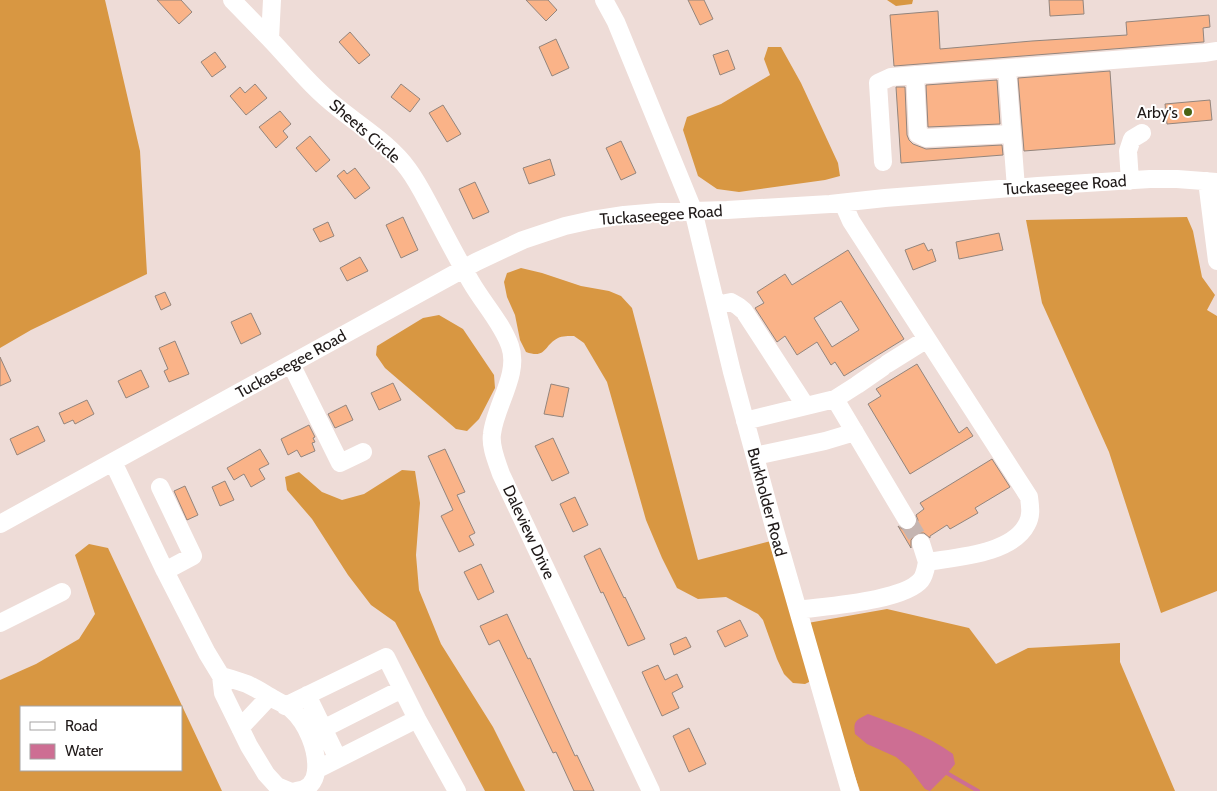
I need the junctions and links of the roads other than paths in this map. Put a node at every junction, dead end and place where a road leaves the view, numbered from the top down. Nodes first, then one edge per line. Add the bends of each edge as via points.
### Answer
1 (232, 0) edge
2 (272, 0) edge
3 (604, 0) edge
4 (270, 39) junction
5 (1217, 51) edge
6 (1007, 69) junction
7 (915, 75) junction
8 (1012, 134) junction
9 (1142, 134) dead end
10 (883, 162) dead end
11 (1130, 181) junction
12 (1212, 181) edge
13 (1016, 188) junction
14 (843, 203) junction
15 (693, 210) junction
16 (1215, 230) edge
17 (1217, 260) edge
18 (464, 269) junction
19 (716, 305) junction
20 (927, 339) junction
21 (290, 364) junction
22 (835, 399) junction
23 (805, 405) junction
24 (745, 421) junction
25 (855, 432) junction
26 (363, 452) dead end
27 (755, 456) junction
28 (114, 462) junction
29 (160, 487) dead end
30 (908, 520) tunnel mouth
31 (0, 524) edge
32 (921, 543) tunnel mouth
33 (927, 562) junction
34 (165, 571) junction
35 (62, 592) dead end
36 (798, 610) junction
37 (0, 623) edge
38 (221, 676) junction
39 (399, 684) junction
40 (306, 695) junction
41 (269, 696) junction
42 (285, 706) junction
43 (417, 719) junction
44 (240, 728) junction
45 (323, 729) junction
46 (338, 758) junction
47 (316, 770) junction
48 (289, 791) edge
49 (296, 791) edge
50 (457, 791) edge
51 (651, 791) edge
52 (850, 791) edge

1 - 4 street, Sheets Circle
2 - 4 street
3 - 15 street
4 - 18 street, Sheets Circle via 323,94 391,150 408,169
5 - 6 street
6 - 7 street
6 - 8 street
7 - 8 street via 918,134 926,138
7 - 10 street via 891,77 878,84
8 - 13 street
9 - 11 street via 1132,139 1128,151
11 - 12 street, Tuckaseegee Road
11 - 13 street, Tuckaseegee Road
12 - 16 street
13 - 14 street, Tuckaseegee Road
14 - 15 street, Tuckaseegee Road
14 - 20 street via 851,221
15 - 18 street, Tuckaseegee Road via 624,215 566,226 523,240
15 - 19 street, Burkholder Road
16 - 17 street
18 - 21 street, Tuckaseegee Road
18 - 51 street, Daleview Drive via 511,347 512,371 492,434 494,455
19 - 23 street via 731,302 744,311
19 - 24 street, Burkholder Road
20 - 22 street
20 - 33 street via 1029,497 1031,510 1021,534 1007,542 983,553
21 - 26 street via 340,463
21 - 28 street, Tuckaseegee Road
22 - 23 street
22 - 25 street
23 - 24 street
24 - 27 street, Burkholder Road
25 - 27 street
25 - 30 street
27 - 36 street, Burkholder Road
28 - 31 street, Tuckaseegee Road
28 - 34 street
29 - 34 street via 193,556
32 - 33 street
33 - 36 street via 923,578 904,592
34 - 38 street
35 - 37 street
36 - 52 street, Burkholder Road
38 - 41 street via 247,684
38 - 44 street via 223,693
39 - 40 street via 386,657
39 - 43 street
39 - 45 street
40 - 42 street
40 - 45 street
41 - 42 street
41 - 44 street
42 - 47 street via 290,708 310,736 316,752
43 - 46 street
43 - 50 street
44 - 48 street via 266,774 277,786
45 - 46 street
46 - 47 street
47 - 49 street via 311,785

